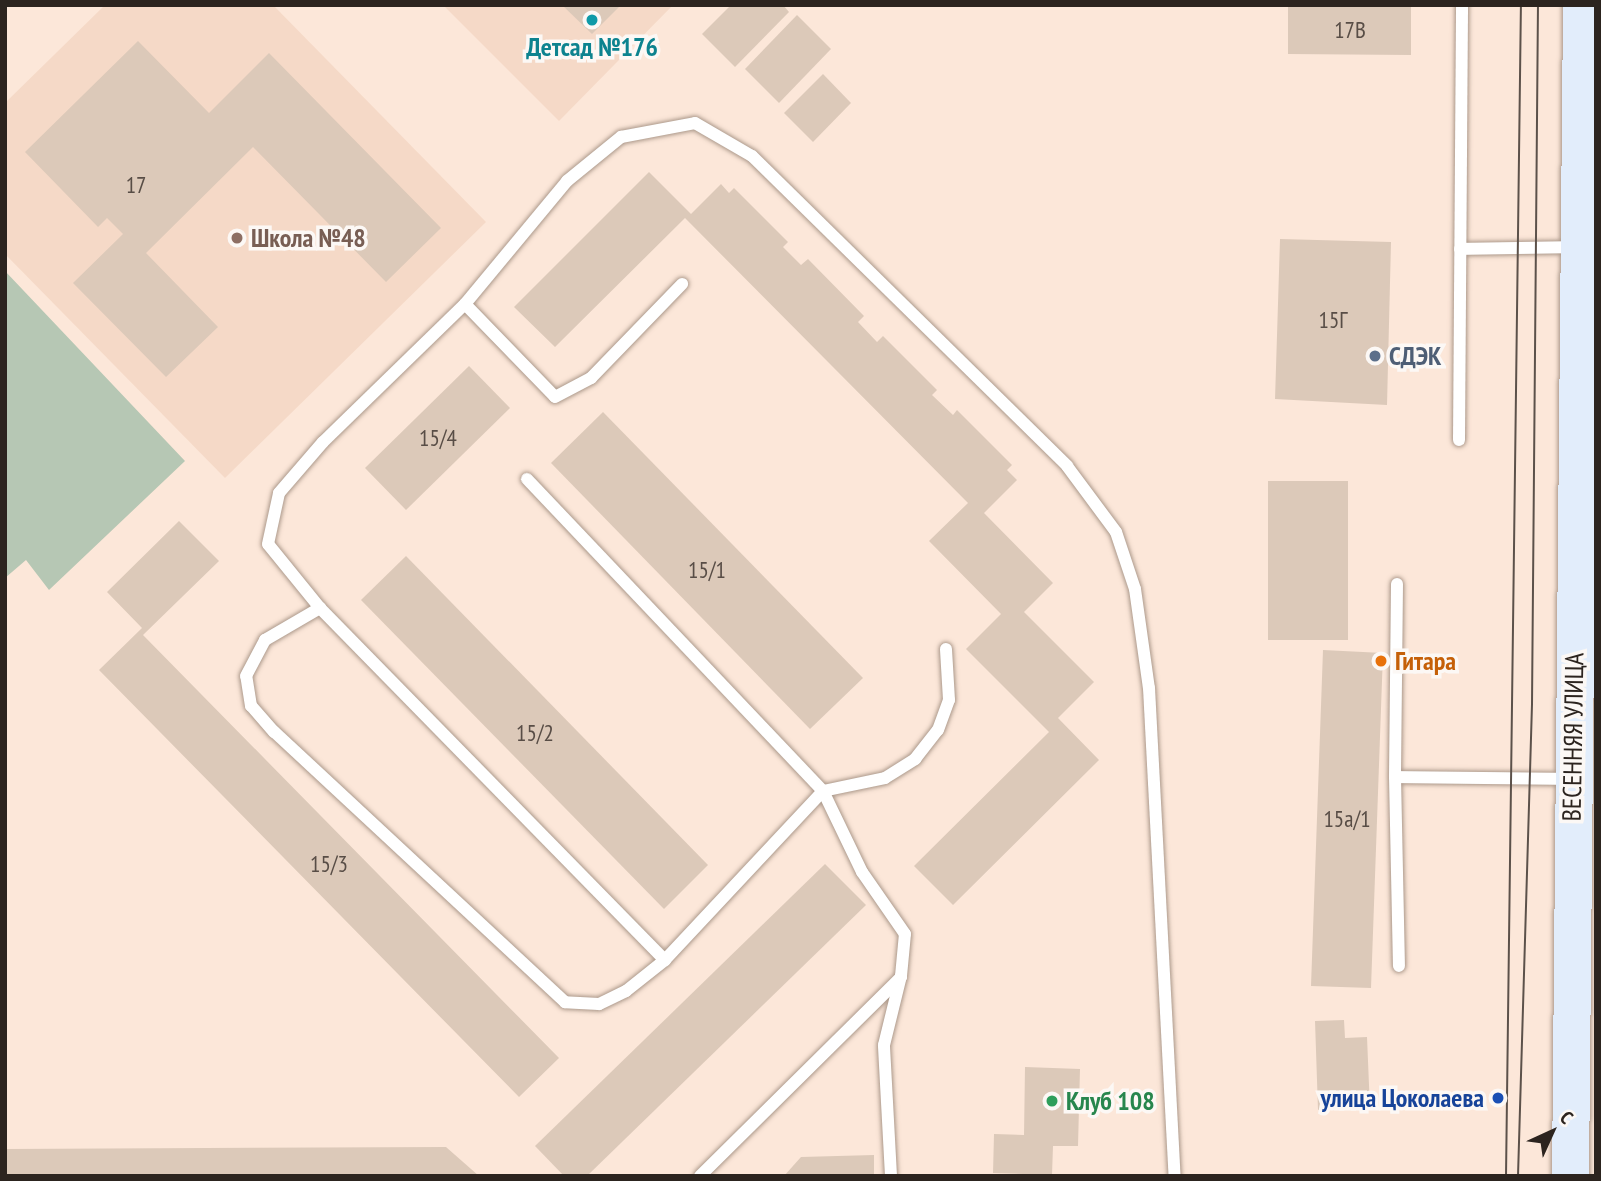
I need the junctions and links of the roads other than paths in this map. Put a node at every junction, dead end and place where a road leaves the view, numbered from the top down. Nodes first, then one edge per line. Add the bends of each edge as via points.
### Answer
1 (1462, 5) edge
2 (1581, 5) edge
3 (1578, 247) junction
4 (1460, 249) junction
5 (682, 284) dead end
6 (465, 304) junction
7 (1459, 440) dead end
8 (527, 479) dead end
9 (1397, 584) dead end
10 (320, 608) junction
11 (946, 649) dead end
12 (1395, 777) junction
13 (1573, 779) junction
14 (824, 791) junction
15 (665, 960) junction
16 (1399, 966) dead end
17 (901, 976) junction
18 (700, 1176) edge
19 (891, 1176) edge
20 (1175, 1176) edge
21 (1570, 1176) edge

1 - 4 lane
2 - 3 street, ВЕСЕННЯЯ УЛИЦА
3 - 4 lane
3 - 13 street, ВЕСЕННЯЯ УЛИЦА
4 - 7 lane
5 - 6 lane via 591,378 555,397
6 - 10 lane via 323,442 279,493 268,544
6 - 20 lane via 567,181 621,137 695,122 752,156 1067,466 1116,532 1135,589 1149,688
8 - 14 lane
9 - 12 lane
10 - 15 lane
10 - 15 lane via 265,640 246,676 251,706 274,732 565,1002 598,1004 626,991
11 - 14 lane via 949,700 938,730 915,759 885,778
12 - 13 lane
12 - 16 lane
13 - 21 street, ВЕСЕННЯЯ УЛИЦА
14 - 15 lane
14 - 17 lane via 862,872 905,934
17 - 18 lane
17 - 19 lane via 884,1045

